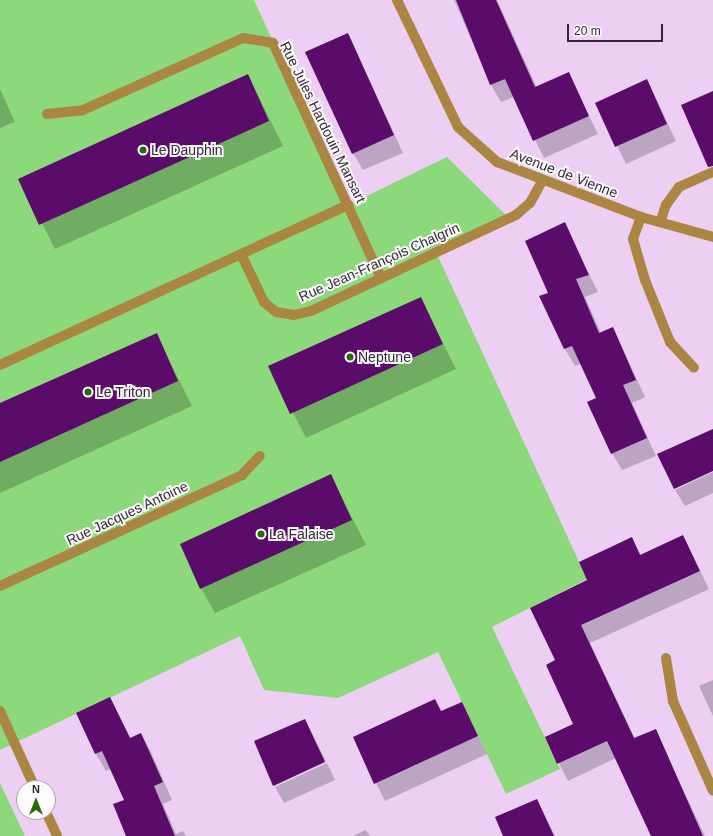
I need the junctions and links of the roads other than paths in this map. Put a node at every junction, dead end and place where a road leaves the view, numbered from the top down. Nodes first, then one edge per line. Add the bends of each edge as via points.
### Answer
1 (397, 0) edge
2 (47, 114) dead end
3 (713, 172) edge
4 (542, 181) junction
5 (348, 205) junction
6 (641, 217) junction
7 (661, 220) junction
8 (713, 237) edge
9 (241, 254) junction
10 (381, 278) junction
11 (0, 365) edge
12 (694, 368) dead end
13 (260, 456) dead end
14 (0, 586) edge
15 (666, 658) dead end
16 (0, 711) edge
17 (31, 780) edge
18 (713, 791) edge
19 (50, 820) edge
20 (57, 836) edge

1 - 4 street, Avenue de Vienne via 458,127 497,162
2 - 5 street, Rue Jules Hardouin Mansart via 84,110 243,38 256,38 273,43
3 - 7 street via 679,187 666,205
4 - 6 street, Avenue de Vienne
4 - 10 street, Rue Jean-François Chalgrin via 530,203 516,215
5 - 9 street
5 - 10 street, Rue Jules Hardouin Mansart
6 - 7 street, Avenue de Vienne
6 - 12 street via 633,240 645,280 670,342
7 - 8 street, Avenue de Vienne
9 - 10 street, Rue Jean-François Chalgrin via 264,302 276,312 294,315 311,311
9 - 11 street
13 - 14 street, Rue Jacques Antoine via 242,475
15 - 18 street via 673,701
16 - 17 street
19 - 20 street

